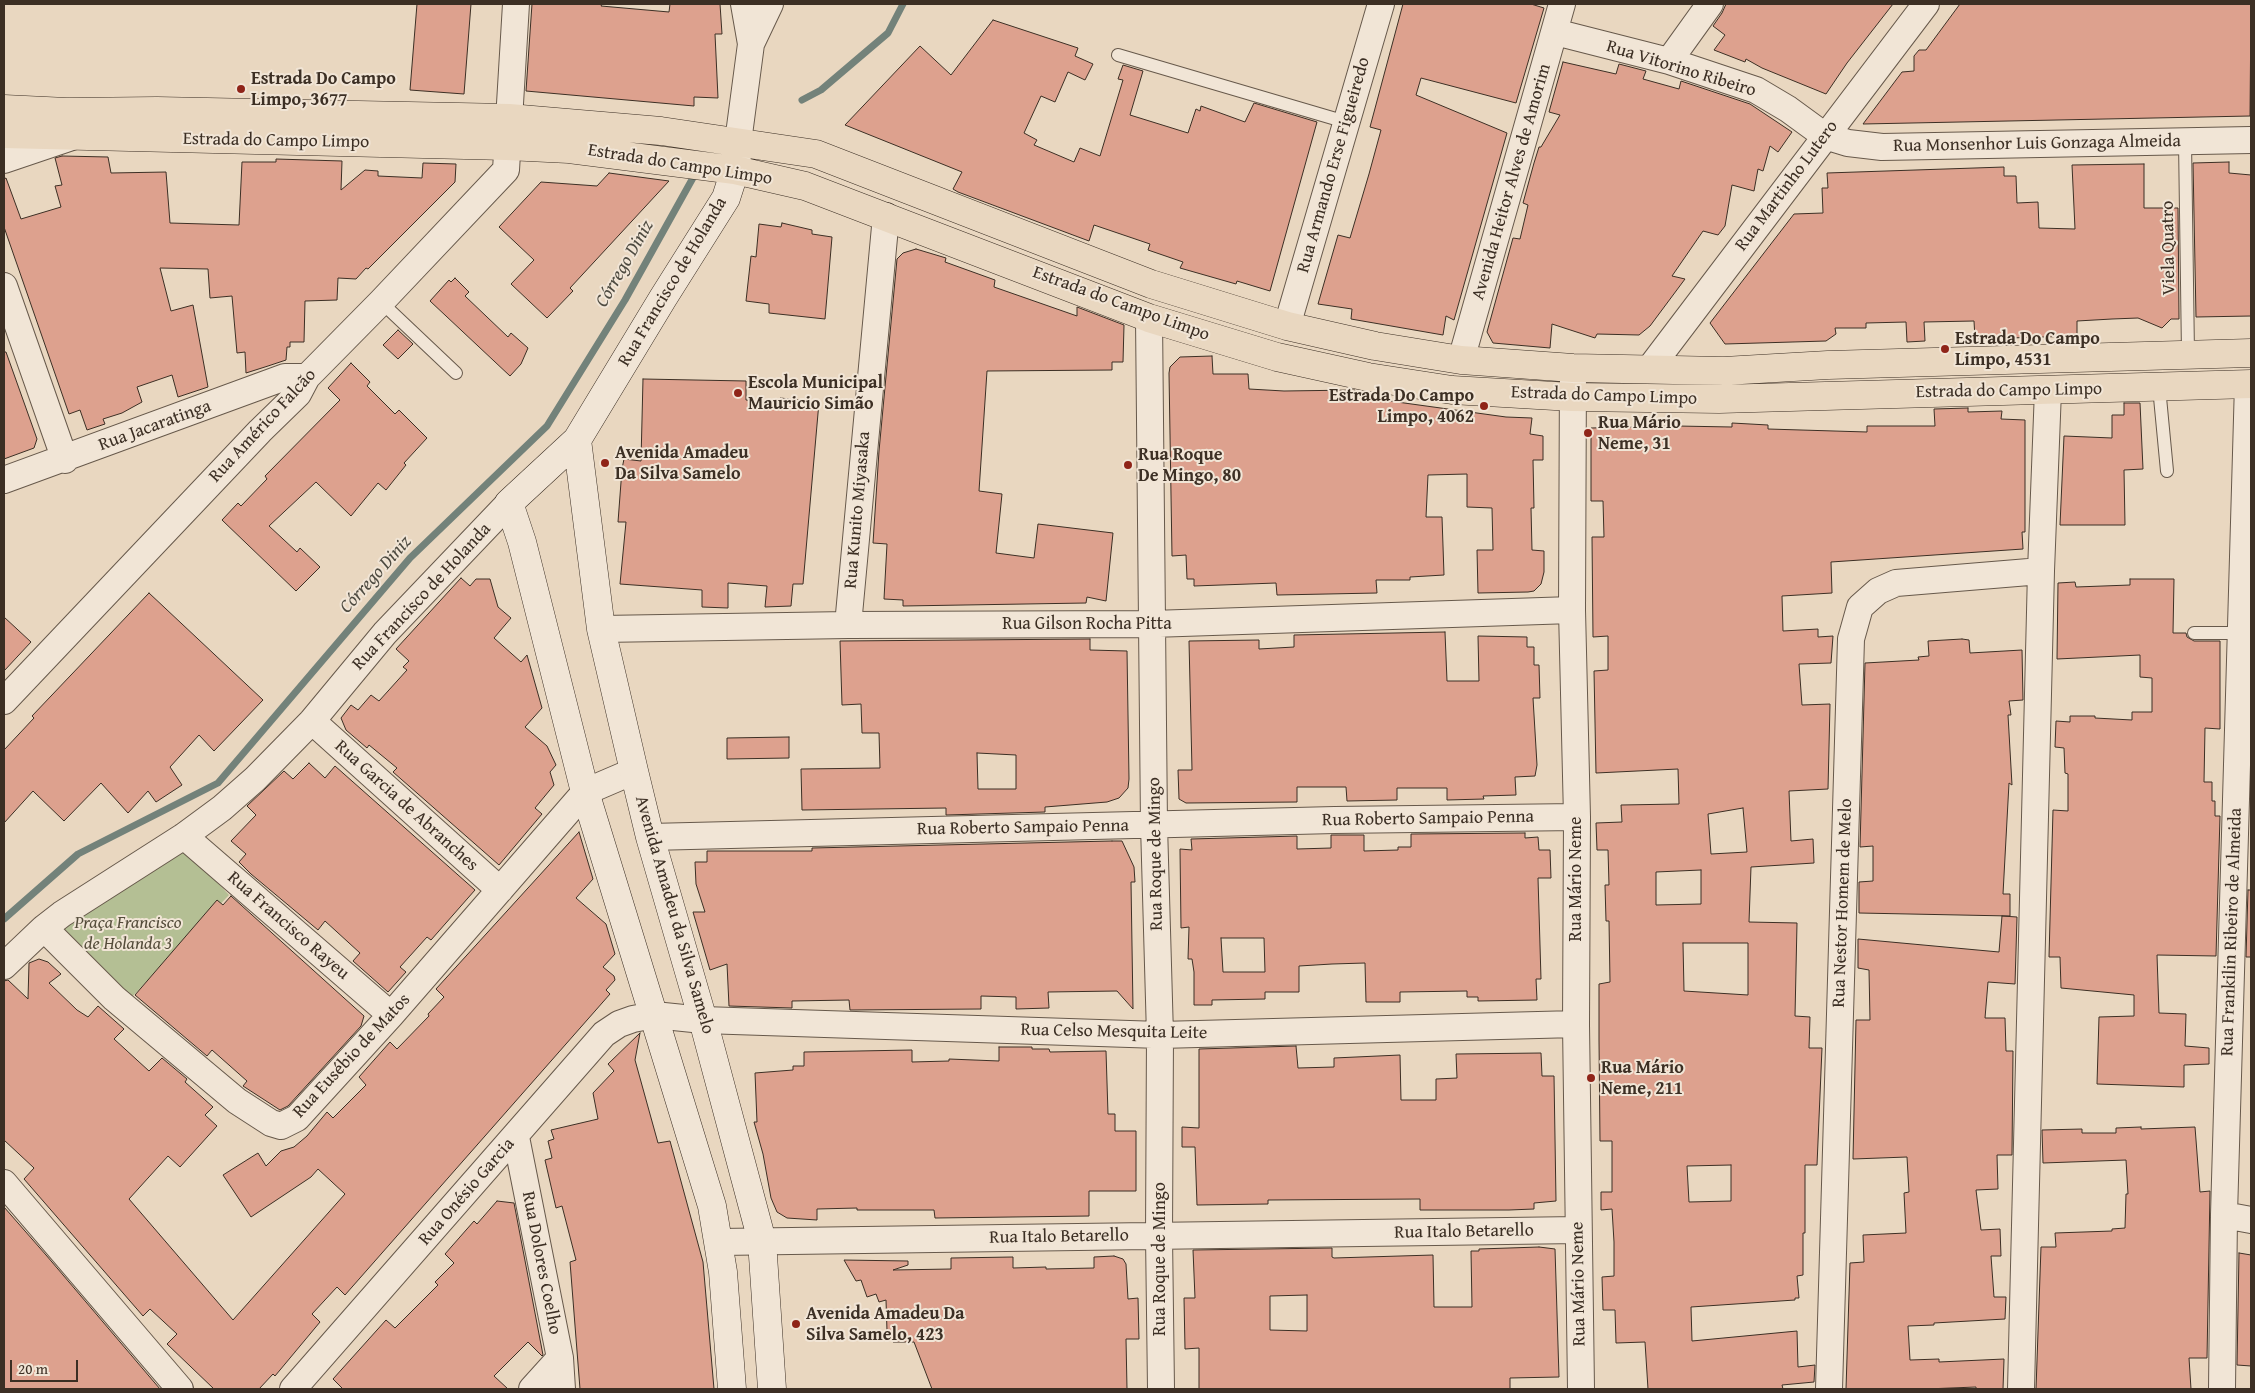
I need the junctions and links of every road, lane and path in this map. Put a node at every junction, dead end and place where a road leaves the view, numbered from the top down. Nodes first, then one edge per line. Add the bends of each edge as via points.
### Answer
1 (516, 4) edge
2 (744, 4) edge
3 (770, 4) edge
4 (1381, 4) edge
5 (1562, 4) edge
6 (1710, 4) edge
7 (1926, 4) edge
8 (1555, 32) junction
9 (751, 44) junction
10 (1118, 55) dead end
11 (1669, 61) junction
12 (4, 108) edge
13 (510, 118) junction
14 (1346, 122) junction
15 (4, 134) edge
16 (1825, 136) junction
17 (73, 137) junction
18 (2185, 140) junction
19 (2251, 140) edge
20 (738, 142) junction
21 (507, 146) junction
22 (4, 160) edge
23 (735, 170) junction
24 (886, 216) junction
25 (4, 286) edge
26 (382, 302) junction
27 (1149, 318) junction
28 (1287, 326) junction
29 (2251, 353) edge
30 (2188, 354) junction
31 (1461, 360) junction
32 (1573, 368) junction
33 (1650, 368) junction
34 (456, 373) dead end
35 (307, 377) junction
36 (2250, 384) edge
37 (2159, 387) junction
38 (2048, 390) junction
39 (1572, 397) junction
40 (577, 440) junction
41 (65, 460) junction
42 (2167, 471) dead end
43 (4, 480) edge
44 (510, 503) junction
45 (2041, 571) junction
46 (1572, 610) junction
47 (1152, 624) junction
48 (848, 625) junction
49 (601, 629) junction
50 (2194, 633) dead end
51 (2241, 633) junction
52 (4, 702) edge
53 (312, 721) junction
54 (634, 771) junction
55 (585, 792) junction
56 (1576, 817) junction
57 (1154, 825) junction
58 (184, 836) junction
59 (650, 837) junction
60 (500, 890) junction
61 (44, 928) junction
62 (4, 966) edge
63 (2241, 983) edge
64 (654, 1015) junction
65 (392, 1016) junction
66 (703, 1020) junction
67 (1576, 1024) junction
68 (1160, 1035) junction
69 (516, 1136) junction
70 (4, 1183) edge
71 (2224, 1215) junction
72 (2251, 1220) edge
73 (1578, 1230) junction
74 (1159, 1236) junction
75 (762, 1241) junction
76 (720, 1242) junction
77 (560, 1358) junction
78 (180, 1389) edge
79 (293, 1389) edge
80 (532, 1389) edge
81 (562, 1389) edge
82 (732, 1389) edge
83 (772, 1389) edge
84 (1161, 1389) edge
85 (1582, 1389) edge
86 (1829, 1389) edge
87 (2021, 1389) edge
88 (2222, 1389) edge

1 - 13 street, Rua Américo Falcão
2 - 9 street
3 - 9 street
4 - 14 street, Rua Armando Erse Figueiredo
5 - 8 street, Avenida Heitor Alves de Amorim
6 - 11 street
7 - 16 street, Rua Martinho Lutero
8 - 11 street, Rua Vitorino Ribeiro
8 - 31 street, Avenida Heitor Alves de Amorim
9 - 20 street
10 - 14 lane
11 - 16 street, Rua Vitorino Ribeiro via 1756,90
12 - 13 main road, Estrada do Campo Limpo via 67,112
13 - 20 main road, Estrada do Campo Limpo via 660,131
13 - 21 street, Rua Américo Falcão
14 - 28 street, Rua Armando Erse Figueiredo
15 - 17 main road, Estrada do Campo Limpo
16 - 18 street, Rua Monsenhor Luis Gonzaga Almeida via 1848,144 1882,147
16 - 33 street, Rua Martinho Lutero
17 - 21 main road, Estrada do Campo Limpo
17 - 22 street
18 - 19 street, Rua Monsenhor Luis Gonzaga Almeida
18 - 30 lane, Viela Quatro
20 - 23 street, Rua Francisco de Holanda
20 - 28 main road, Estrada do Campo Limpo via 816,154 1151,284
21 - 23 main road, Estrada do Campo Limpo via 570,149
21 - 26 street, Rua Américo Falcão via 506,170
23 - 24 main road, Estrada do Campo Limpo via 804,186
23 - 40 street, Rua Francisco de Holanda via 726,198
24 - 27 main road, Estrada do Campo Limpo
24 - 48 street, Rua Kunito Miyasaka
25 - 41 street
26 - 34 lane
26 - 35 street, Rua Américo Falcão
27 - 39 main road, Estrada do Campo Limpo via 1277,357 1368,377 1452,390
27 - 47 street, Rua Roque de Mingo
28 - 31 main road, Estrada do Campo Limpo via 1376,346
29 - 30 main road, Estrada do Campo Limpo
30 - 33 main road, Estrada do Campo Limpo via 1838,364 1724,371
31 - 32 main road, Estrada do Campo Limpo
32 - 33 main road, Estrada do Campo Limpo
32 - 39 street, Rua Mário Neme
35 - 41 street, Rua Jacaratinga via 285,377
35 - 52 street, Rua Américo Falcão via 298,394
36 - 37 main road, Estrada do Campo Limpo
36 - 51 street, Rua Frankilin Ribeiro de Almeida
37 - 38 main road, Estrada do Campo Limpo
37 - 42 lane
38 - 39 main road, Estrada do Campo Limpo via 1720,399
38 - 45 street
39 - 46 street, Rua Mário Neme
40 - 44 street, Rua Francisco de Holanda
40 - 49 street, Avenida Amadeu da Silva Samelo
41 - 43 street, Rua Jacaratinga
44 - 53 street, Rua Francisco de Holanda via 385,633
44 - 55 street
45 - 86 street, Rua Nestor Homem de Melo via 1896,583 1878,591 1860,607 1851,639
45 - 87 street
46 - 47 street, Rua Gilson Rocha Pitta
46 - 56 street, Rua Mário Neme
47 - 48 street, Rua Gilson Rocha Pitta
47 - 57 street, Rua Roque de Mingo
48 - 49 street, Rua Gilson Rocha Pitta
49 - 54 street, Avenida Amadeu da Silva Samelo
50 - 51 lane
51 - 63 street, Rua Frankilin Ribeiro de Almeida
53 - 58 street, Rua Francisco de Holanda via 255,779
53 - 60 street, Rua Garcia de Abranches
54 - 55 street
54 - 59 street, Avenida Amadeu da Silva Samelo
55 - 60 street, Rua Eusébio de Matos
55 - 64 street
56 - 57 street, Rua Roberto Sampaio Penna
56 - 67 street, Rua Mário Neme
57 - 59 street, Rua Roberto Sampaio Penna
57 - 68 street, Rua Roque de Mingo
58 - 61 street, Rua Francisco de Holanda via 79,902
58 - 65 street, Rua Francisco Rayeu
59 - 66 street, Avenida Amadeu da Silva Samelo
60 - 65 street, Rua Eusébio de Matos
61 - 62 street, Rua Francisco de Holanda
61 - 65 street, Rua Eusébio de Matos via 114,998 237,1101 281,1126 297,1118
63 - 71 street, Rua Frankilin Ribeiro de Almeida
64 - 66 street, Rua Celso Mesquita Leite
64 - 69 street, Rua Onésio Garcia via 619,1024 604,1034
64 - 76 street
66 - 68 street, Rua Celso Mesquita Leite
66 - 75 street, Avenida Amadeu da Silva Samelo
67 - 68 street, Rua Celso Mesquita Leite
67 - 73 street, Rua Mário Neme
68 - 74 street, Rua Roque de Mingo
69 - 77 street, Rua Dolores Coelho
69 - 79 street, Rua Onésio Garcia
70 - 78 street
71 - 72 street
71 - 88 street, Rua Frankilin Ribeiro de Almeida
73 - 74 street, Rua Italo Betarello
73 - 85 street, Rua Mário Neme
74 - 75 street, Rua Italo Betarello
74 - 84 street, Rua Roque de Mingo
75 - 76 street, Rua Italo Betarello
75 - 83 street, Avenida Amadeu da Silva Samelo
76 - 82 street
77 - 80 street
77 - 81 street, Rua Dolores Coelho

